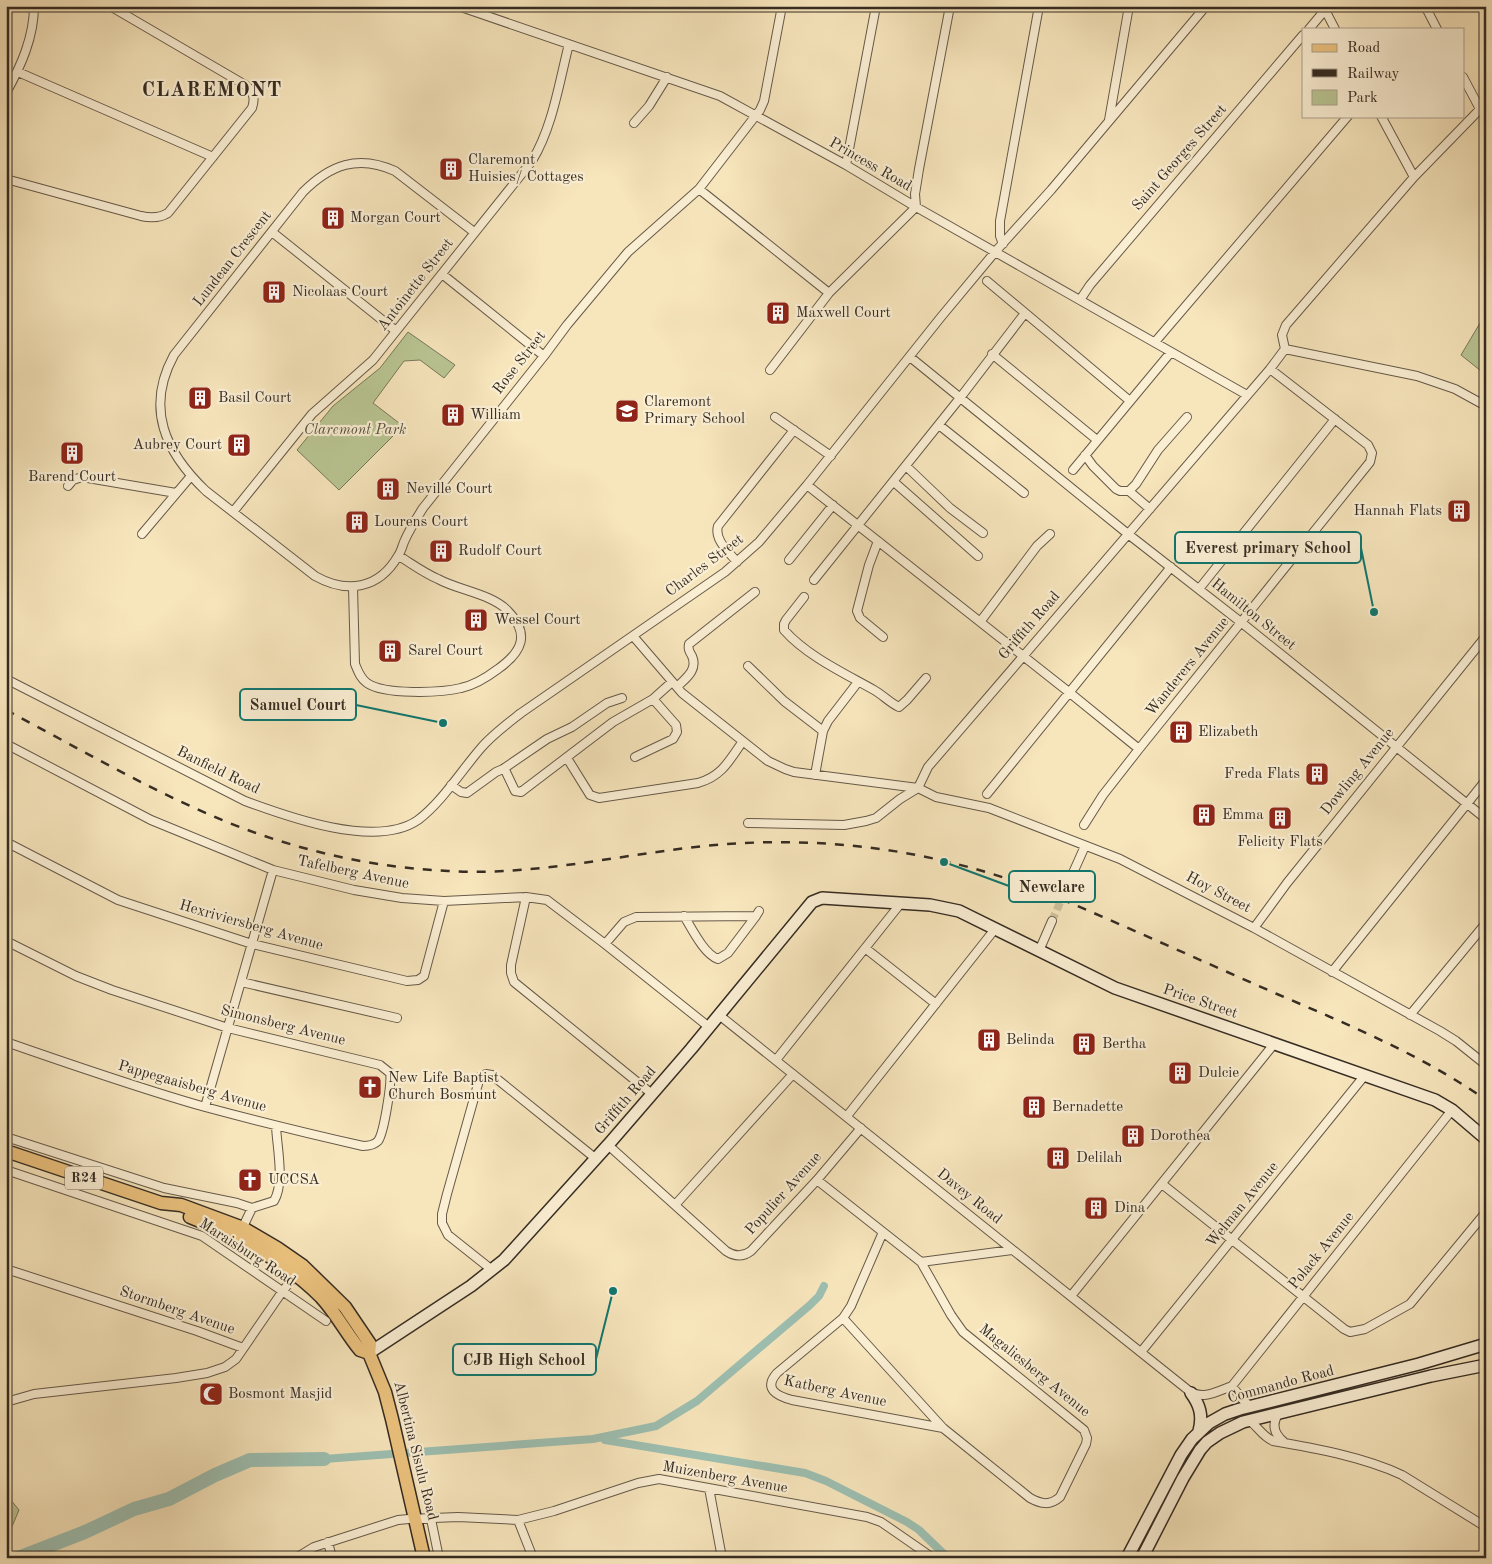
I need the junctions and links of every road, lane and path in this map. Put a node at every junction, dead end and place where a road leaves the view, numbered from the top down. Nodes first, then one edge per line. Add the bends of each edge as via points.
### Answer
1 (34, 6) edge
2 (110, 6) edge
3 (458, 6) edge
4 (782, 6) edge
5 (876, 6) edge
6 (950, 6) edge
7 (1039, 6) edge
8 (1129, 6) edge
9 (1206, 6) edge
10 (1425, 6) edge
11 (1324, 8) edge
12 (1310, 28) edge
13 (1334, 28) edge
14 (1436, 28) edge
15 (1302, 36) edge
16 (569, 44) junction
17 (18, 72) junction
18 (667, 77) junction
19 (1464, 79) edge
20 (6, 93) edge
21 (1483, 106) edge
22 (755, 116) junction
23 (1346, 118) edge
24 (1382, 118) edge
25 (634, 122) dead end
26 (1109, 122) junction
27 (213, 157) junction
28 (846, 165) junction
29 (1414, 177) junction
30 (6, 179) edge
31 (699, 189) junction
32 (916, 207) junction
33 (272, 232) junction
34 (474, 232) junction
35 (1003, 244) junction
36 (995, 252) junction
37 (442, 274) junction
38 (987, 281) dead end
39 (829, 293) junction
40 (1080, 300) junction
41 (1025, 313) junction
42 (396, 331) junction
43 (1155, 342) junction
44 (1285, 349) junction
45 (1171, 352) junction
46 (992, 354) junction
47 (544, 356) junction
48 (910, 357) junction
49 (1270, 369) junction
50 (770, 370) dead end
51 (1247, 395) junction
52 (960, 398) junction
53 (1130, 401) junction
54 (1486, 406) edge
55 (775, 417) dead end
56 (1187, 417) dead end
57 (1335, 419) junction
58 (939, 425) junction
59 (794, 430) junction
60 (1097, 440) junction
61 (831, 456) junction
62 (1085, 456) junction
63 (906, 466) junction
64 (1073, 470) dead end
65 (191, 476) junction
66 (894, 482) junction
67 (808, 485) junction
68 (68, 486) dead end
69 (1129, 491) junction
70 (176, 493) junction
71 (1024, 493) dead end
72 (832, 505) junction
73 (1150, 509) junction
74 (233, 512) junction
75 (859, 526) junction
76 (983, 533) dead end
77 (142, 534) dead end
78 (1050, 534) dead end
79 (1128, 534) junction
80 (878, 542) junction
81 (399, 556) junction
82 (978, 556) dead end
83 (788, 560) dead end
84 (737, 562) junction
85 (1171, 567) junction
86 (814, 580) dead end
87 (353, 586) junction
88 (1199, 589) junction
89 (755, 592) dead end
90 (804, 597) dead end
91 (980, 622) junction
92 (1242, 623) junction
93 (633, 636) junction
94 (1486, 636) edge
95 (883, 637) dead end
96 (1024, 657) junction
97 (748, 666) dead end
98 (926, 678) dead end
99 (6, 679) edge
100 (858, 682) junction
101 (674, 685) junction
102 (1070, 693) junction
103 (622, 698) dead end
104 (653, 699) junction
105 (823, 731) junction
106 (743, 741) junction
107 (6, 744) edge
108 (1396, 747) junction
109 (1139, 749) junction
110 (636, 757) dead end
111 (567, 758) junction
112 (503, 769) junction
113 (815, 775) junction
114 (1486, 780) edge
115 (451, 785) junction
116 (918, 788) junction
117 (987, 794) dead end
118 (1467, 804) junction
119 (428, 811) joint
120 (1486, 819) edge
121 (748, 823) dead end
122 (1084, 825) dead end
123 (6, 842) edge
124 (1085, 846) junction
125 (273, 870) junction
126 (1068, 884) tunnel mouth
127 (526, 897) junction
128 (444, 901) junction
129 (902, 903) junction
130 (684, 916) junction
131 (1052, 921) tunnel mouth
132 (1486, 923) edge
133 (1254, 928) junction
134 (995, 929) junction
135 (6, 941) edge
136 (252, 944) junction
137 (605, 944) junction
138 (865, 948) junction
139 (1039, 951) junction
140 (1332, 972) junction
141 (241, 982) junction
142 (936, 1004) junction
143 (719, 1015) junction
144 (1410, 1015) junction
145 (397, 1018) dead end
146 (708, 1027) junction
147 (228, 1028) junction
148 (6, 1042) edge
149 (1274, 1044) junction
150 (776, 1060) junction
151 (1486, 1065) edge
152 (793, 1074) junction
153 (1365, 1075) junction
154 (652, 1094) junction
155 (205, 1107) junction
156 (1452, 1110) junction
157 (846, 1116) junction
158 (276, 1126) junction
159 (861, 1128) junction
160 (6, 1137) edge
161 (1486, 1139) edge
162 (608, 1145) junction
163 (6, 1152) edge
164 (595, 1158) junction
165 (6, 1170) edge
166 (817, 1180) junction
167 (1162, 1184) junction
168 (675, 1205) junction
169 (252, 1208) junction
170 (1486, 1212) edge
171 (241, 1232) junction
172 (883, 1232) junction
173 (1232, 1241) junction
174 (1012, 1250) junction
175 (921, 1262) junction
176 (6, 1269) edge
177 (300, 1270) junction
178 (492, 1270) junction
179 (282, 1292) junction
180 (1071, 1296) junction
181 (1303, 1297) junction
182 (843, 1318) junction
183 (326, 1321) dead end
184 (1486, 1344) edge
185 (243, 1348) junction
186 (1141, 1352) junction
187 (369, 1353) junction
188 (1486, 1365) edge
189 (1232, 1386) junction
190 (1191, 1393) junction
191 (6, 1402) edge
192 (1251, 1407) junction
193 (1279, 1413) junction
194 (1250, 1421) junction
195 (943, 1428) junction
196 (1199, 1431) junction
197 (1284, 1442) junction
198 (709, 1488) junction
199 (416, 1518) junction
200 (431, 1518) junction
201 (518, 1520) junction
202 (1486, 1527) edge
203 (328, 1542) junction
204 (296, 1558) edge
205 (332, 1558) edge
206 (424, 1558) edge
207 (439, 1558) edge
208 (533, 1558) edge
209 (722, 1558) edge
210 (933, 1558) edge
211 (1127, 1558) edge
212 (1142, 1558) edge

1 - 17 street via 31,33
2 - 27 street via 252,91 252,108
3 - 16 street, Princess Road
4 - 22 street, Rose Street via 764,100
5 - 28 street
6 - 32 street via 919,168
7 - 35 street via 1000,221
8 - 26 street
9 - 26 street, Charles Street
10 - 14 street
11 - 12 street
11 - 13 street
15 - 40 street, Saint Georges Street via 1096,277
16 - 18 street, Princess Road
16 - 34 street, Antoinette Street via 550,120 538,151
17 - 20 street
17 - 27 street
18 - 22 street, Princess Road via 712,92
18 - 25 street via 649,106
19 - 21 street
21 - 29 street
22 - 28 street, Princess Road
22 - 31 street, Rose Street
23 - 43 street
24 - 29 street
26 - 35 street, Charles Street
27 - 30 street via 168,213 156,217 141,216
28 - 32 street, Princess Road
29 - 44 street via 1286,325 1282,334
31 - 39 street
31 - 47 street, Rose Street via 628,252
32 - 36 street, Princess Road
32 - 39 street
33 - 34 street, Lundean Crescent via 316,178 348,164 366,163 395,170
33 - 42 street
33 - 65 street, Lundean Crescent via 174,355 165,372 160,413 166,437
34 - 37 street, Antoinette Street
35 - 36 street, Charles Street
36 - 40 street, Princess Road
36 - 48 street, Charles Street
37 - 42 street, Antoinette Street
37 - 47 street
38 - 41 street
39 - 50 street
40 - 43 street, Princess Road
41 - 46 street
41 - 53 street
42 - 74 street, Antoinette Street via 363,370 312,414
43 - 45 street, Princess Road
44 - 49 street, Griffith Road
44 - 54 street via 1417,376 1454,389
45 - 51 street, Princess Road
45 - 53 street
46 - 52 street
46 - 60 street
47 - 81 street, Rose Street via 423,508
48 - 52 street, Hamilton Street
48 - 61 street, Charles Street
49 - 51 street, Griffith Road
49 - 57 street
51 - 73 street, Griffith Road
52 - 58 street
52 - 79 street, Hamilton Street
53 - 60 street
55 - 59 street
56 - 69 street
57 - 88 street
57 - 92 street, Wanderers Avenue via 1368,445 1372,458
58 - 63 street
58 - 71 street
59 - 61 street
59 - 84 street via 718,526 719,539
60 - 62 street
61 - 67 street, Charles Street
62 - 64 street
62 - 69 street via 1116,489
63 - 66 street
63 - 76 street via 950,508
65 - 70 street
65 - 74 street, Lundean Crescent
66 - 75 street
66 - 82 street
67 - 72 street
67 - 84 street, Charles Street via 759,542
68 - 70 street via 82,477
69 - 73 street
70 - 77 street
72 - 75 street
72 - 83 street
73 - 79 street, Griffith Road
74 - 87 street, Rose Street via 315,576 338,586
75 - 80 street
75 - 86 street
78 - 91 street via 1037,546
79 - 85 street, Hamilton Street
79 - 96 street, Griffith Road
80 - 91 street
80 - 95 street via 857,610 860,618
81 - 87 street, Rose Street via 375,582
81 - 87 street via 438,580 506,608 520,633 517,652 488,677 461,688 400,691 376,688 359,674 355,664
84 - 93 street, Charles Street
85 - 88 street, Hamilton Street
85 - 102 street
88 - 92 street, Hamilton Street
89 - 101 street via 689,644 693,670
90 - 100 street via 786,620 784,630
91 - 96 street
92 - 108 street, Hamilton Street
92 - 109 street, Wanderers Avenue
93 - 101 street, Hoy Street
93 - 115 street, Charles Street via 507,724 490,738
94 - 108 street, Dowling Avenue
96 - 102 street
96 - 116 street, Griffith Road via 928,767
97 - 105 street via 784,701
98 - 100 street via 899,708
99 - 119 street, Banfield Road via 245,801 274,812 341,829 374,831 411,824
100 - 105 street
101 - 104 street
101 - 106 street, Hoy Street
102 - 109 street
102 - 117 street
103 - 112 street via 607,703
104 - 110 street via 676,725 678,732 673,739
104 - 111 street via 613,722
105 - 113 street
106 - 111 street via 713,778 599,798 590,795
106 - 113 street, Hoy Street via 777,766
107 - 125 street, Tafelberg Avenue via 151,820
108 - 118 street, Hamilton Street
108 - 133 street, Dowling Avenue
109 - 122 street, Wanderers Avenue
111 - 112 street via 518,793
112 - 115 street via 467,793
113 - 116 street, Hoy Street
114 - 118 street
115 - 119 street, Charles Street
116 - 121 street via 876,818 856,824
116 - 124 street, Hoy Street via 936,797 989,808
118 - 120 street, Hamilton Street
118 - 140 street
123 - 136 street, Hexriviersberg Avenue via 118,900
124 - 126 street
124 - 133 street, Hoy Street via 1125,861
125 - 128 street, Tafelberg Avenue via 381,895
125 - 136 street
127 - 128 street, Tafelberg Avenue
127 - 137 street, Tafelberg Avenue via 540,898 553,904
127 - 154 street via 510,973 514,982
128 - 136 street, Hexriviersberg Avenue via 424,976 414,982
129 - 134 street, Price Street via 950,908
129 - 138 street
129 - 143 street, Griffith Road via 828,897 812,902
130 - 130 street via 700,942 718,959 728,953 757,914
130 - 137 street via 629,919
131 - 139 street
132 - 144 street
133 - 140 street, Hoy Street
134 - 139 street, Price Street
134 - 142 street
135 - 147 street, Simonsberg Avenue via 76,976
136 - 141 street
137 - 146 street, Tafelberg Avenue
138 - 142 street
138 - 150 street
139 - 149 street, Price Street via 1115,988
140 - 144 street, Hoy Street
141 - 145 street
141 - 147 street
142 - 157 street
143 - 146 street, Griffith Road
143 - 150 street, Davey Road
144 - 151 street, Hoy Street via 1456,1041
146 - 154 street, Griffith Road
147 - 155 street
147 - 158 street, Simonsberg Avenue via 380,1065 390,1073 391,1088 381,1134 372,1145 363,1146
148 - 155 street, Pappegaaisberg Avenue
149 - 153 street, Price Street
149 - 167 street
150 - 152 street, Davey Road
152 - 157 street, Davey Road
152 - 168 street
153 - 156 street, Price Street via 1428,1097
153 - 173 street, Welman Avenue
154 - 162 street, Griffith Road
155 - 158 street, Pappegaaisberg Avenue
156 - 161 street, Price Street
156 - 181 street, Polack Avenue
157 - 159 street, Davey Road
158 - 169 street, Pappegaaisberg Avenue via 278,1193 274,1202
159 - 166 street, Populier Avenue
159 - 174 street, Davey Road
160 - 169 street, Maraisburg Road via 164,1188
162 - 164 street, Griffith Road
162 - 168 street, Populier Avenue
163 - 171 main road, Albertina Sisulu Road / R24 via 161,1203 181,1205
164 - 178 street, Griffith Road via 512,1252
164 - 178 street via 492,1075 480,1077 442,1223 448,1235
165 - 179 street, Maraisburg Road via 202,1236
166 - 168 street, Populier Avenue via 751,1251 742,1256 726,1251
166 - 172 street, Magaliesberg Avenue
167 - 173 street
167 - 180 street
169 - 171 street
170 - 181 street via 1410,1304 1365,1329 1350,1332 1344,1329
171 - 177 main road, Albertina Sisulu Road / R24 via 271,1256
172 - 175 street, Magaliesberg Avenue
172 - 182 street, Katberg Avenue
173 - 181 street
173 - 186 street, Welman Avenue
174 - 175 street
174 - 180 street, Davey Road
175 - 195 street, Magaliesberg Avenue via 964,1332 1080,1426 1087,1438 1060,1497 1045,1504 1030,1498
176 - 185 street, Stormberg Avenue
177 - 179 street, Stormberg Avenue
177 - 187 main road, Albertina Sisulu Road / R24 via 360,1350
178 - 187 street, Griffith Road
179 - 183 street, Maraisburg Road
179 - 185 street, Stormberg Avenue
180 - 186 street, Davey Road
181 - 189 street, Polack Avenue
182 - 195 street, Magaliesberg Avenue
182 - 195 street, Katberg Avenue via 773,1377 775,1393 792,1400
184 - 192 street, Commando Road via 1441,1359
185 - 191 street via 230,1364 207,1373 34,1394
186 - 190 street, Davey Road
187 - 199 main road, Albertina Sisulu Road / R24 via 385,1392
188 - 193 street, Commando Road
189 - 190 street via 1204,1395
189 - 192 street
190 - 196 street via 1200,1408 1202,1420
192 - 196 street, Commando Road via 1225,1414
193 - 194 street, Commando Road
193 - 197 street via 1275,1430
194 - 197 street via 1267,1438
194 - 212 street, Commando Road via 1220,1433 1200,1450
196 - 211 street, Commando Road via 1181,1455
197 - 202 street via 1390,1470
198 - 201 street, Muizenberg Avenue via 654,1479
198 - 209 street
198 - 210 street, Muizenberg Avenue via 874,1519
199 - 200 street, Muizenberg Avenue
199 - 203 street, Muizenberg Avenue
199 - 206 main road, Albertina Sisulu Road / R24
200 - 201 street, Muizenberg Avenue
200 - 207 street
201 - 208 street
203 - 204 street, Muizenberg Avenue
203 - 205 street

